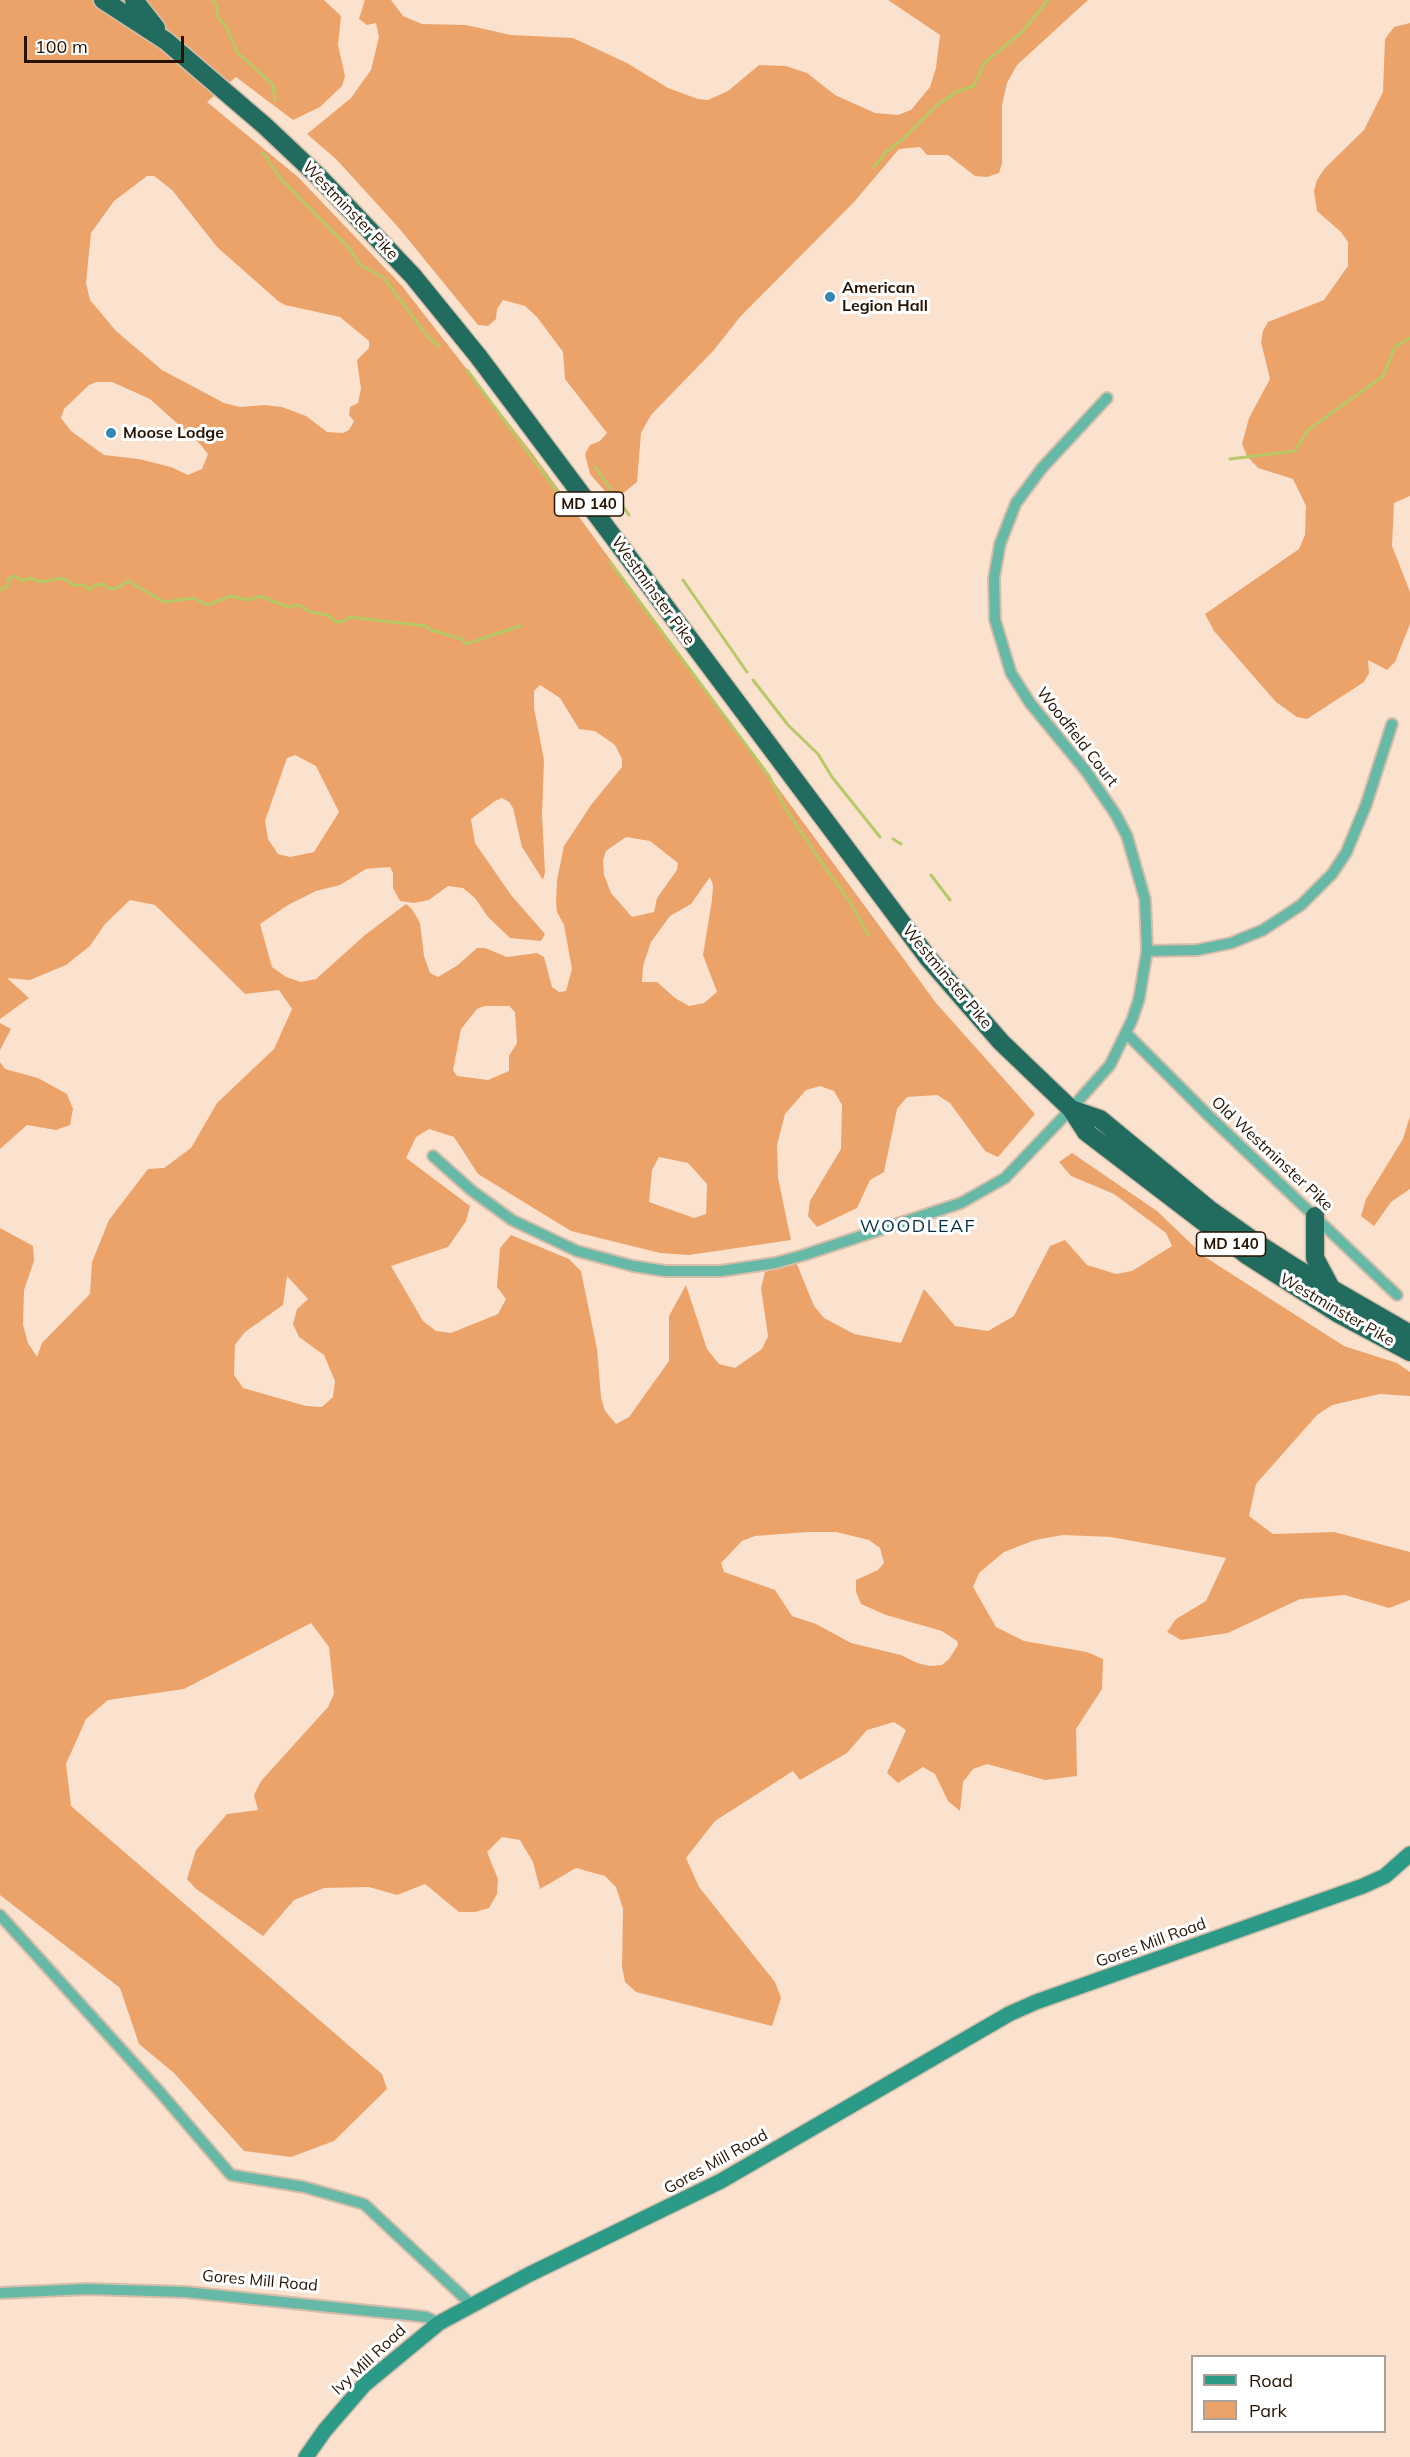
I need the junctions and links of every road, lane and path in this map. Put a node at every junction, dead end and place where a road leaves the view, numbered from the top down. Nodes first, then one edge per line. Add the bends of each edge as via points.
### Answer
1 (104, 0) edge
2 (134, 0) edge
3 (166, 41) junction
4 (1107, 398) dead end
5 (1392, 724) dead end
6 (1147, 951) junction
7 (1127, 1034) junction
8 (1071, 1109) junction
9 (433, 1156) dead end
10 (1315, 1216) junction
11 (1333, 1290) junction
12 (1397, 1295) dead end
13 (1410, 1334) edge
14 (1410, 1352) edge
15 (1410, 1854) edge
16 (0, 1915) edge
17 (0, 2293) edge
18 (472, 2305) junction
19 (439, 2323) junction
20 (306, 2457) edge

1 - 3 highway, Westminster Pike / MD 140
2 - 3 highway
3 - 8 highway, Westminster Pike / MD 140 via 298,156 413,276 478,356 928,958 1001,1042
4 - 6 street, Woodfield Court via 1016,502 996,561 995,620 1004,655 1020,688 1103,794 1127,836 1145,899
5 - 6 street via 1346,852 1332,874 1301,904 1263,930 1231,943 1197,950
6 - 7 street, Woodfield Court via 1139,999
7 - 8 street, Woodfield Court via 1110,1065
7 - 10 street, Old Westminster Pike
8 - 9 street, Woodfield Court via 1005,1179 961,1203 804,1255 721,1271 665,1271 577,1251 512,1220
8 - 11 highway, Westminster Pike / MD 140 via 1100,1119 1209,1209
8 - 14 highway, Westminster Pike / MD 140 via 1086,1132 1202,1223 1286,1282
10 - 11 highway via 1315,1258
10 - 12 street, Old Westminster Pike
11 - 13 highway, Westminster Pike / MD 140
15 - 18 street, Gores Mill Road via 1385,1876 1363,1886 1009,2014 721,2181
16 - 18 street via 231,2175 304,2187 364,2204
17 - 19 street, Gores Mill Road via 87,2289 185,2292 410,2315
18 - 19 street, Gores Mill Road
19 - 20 street, Ivy Mill Road via 364,2385

